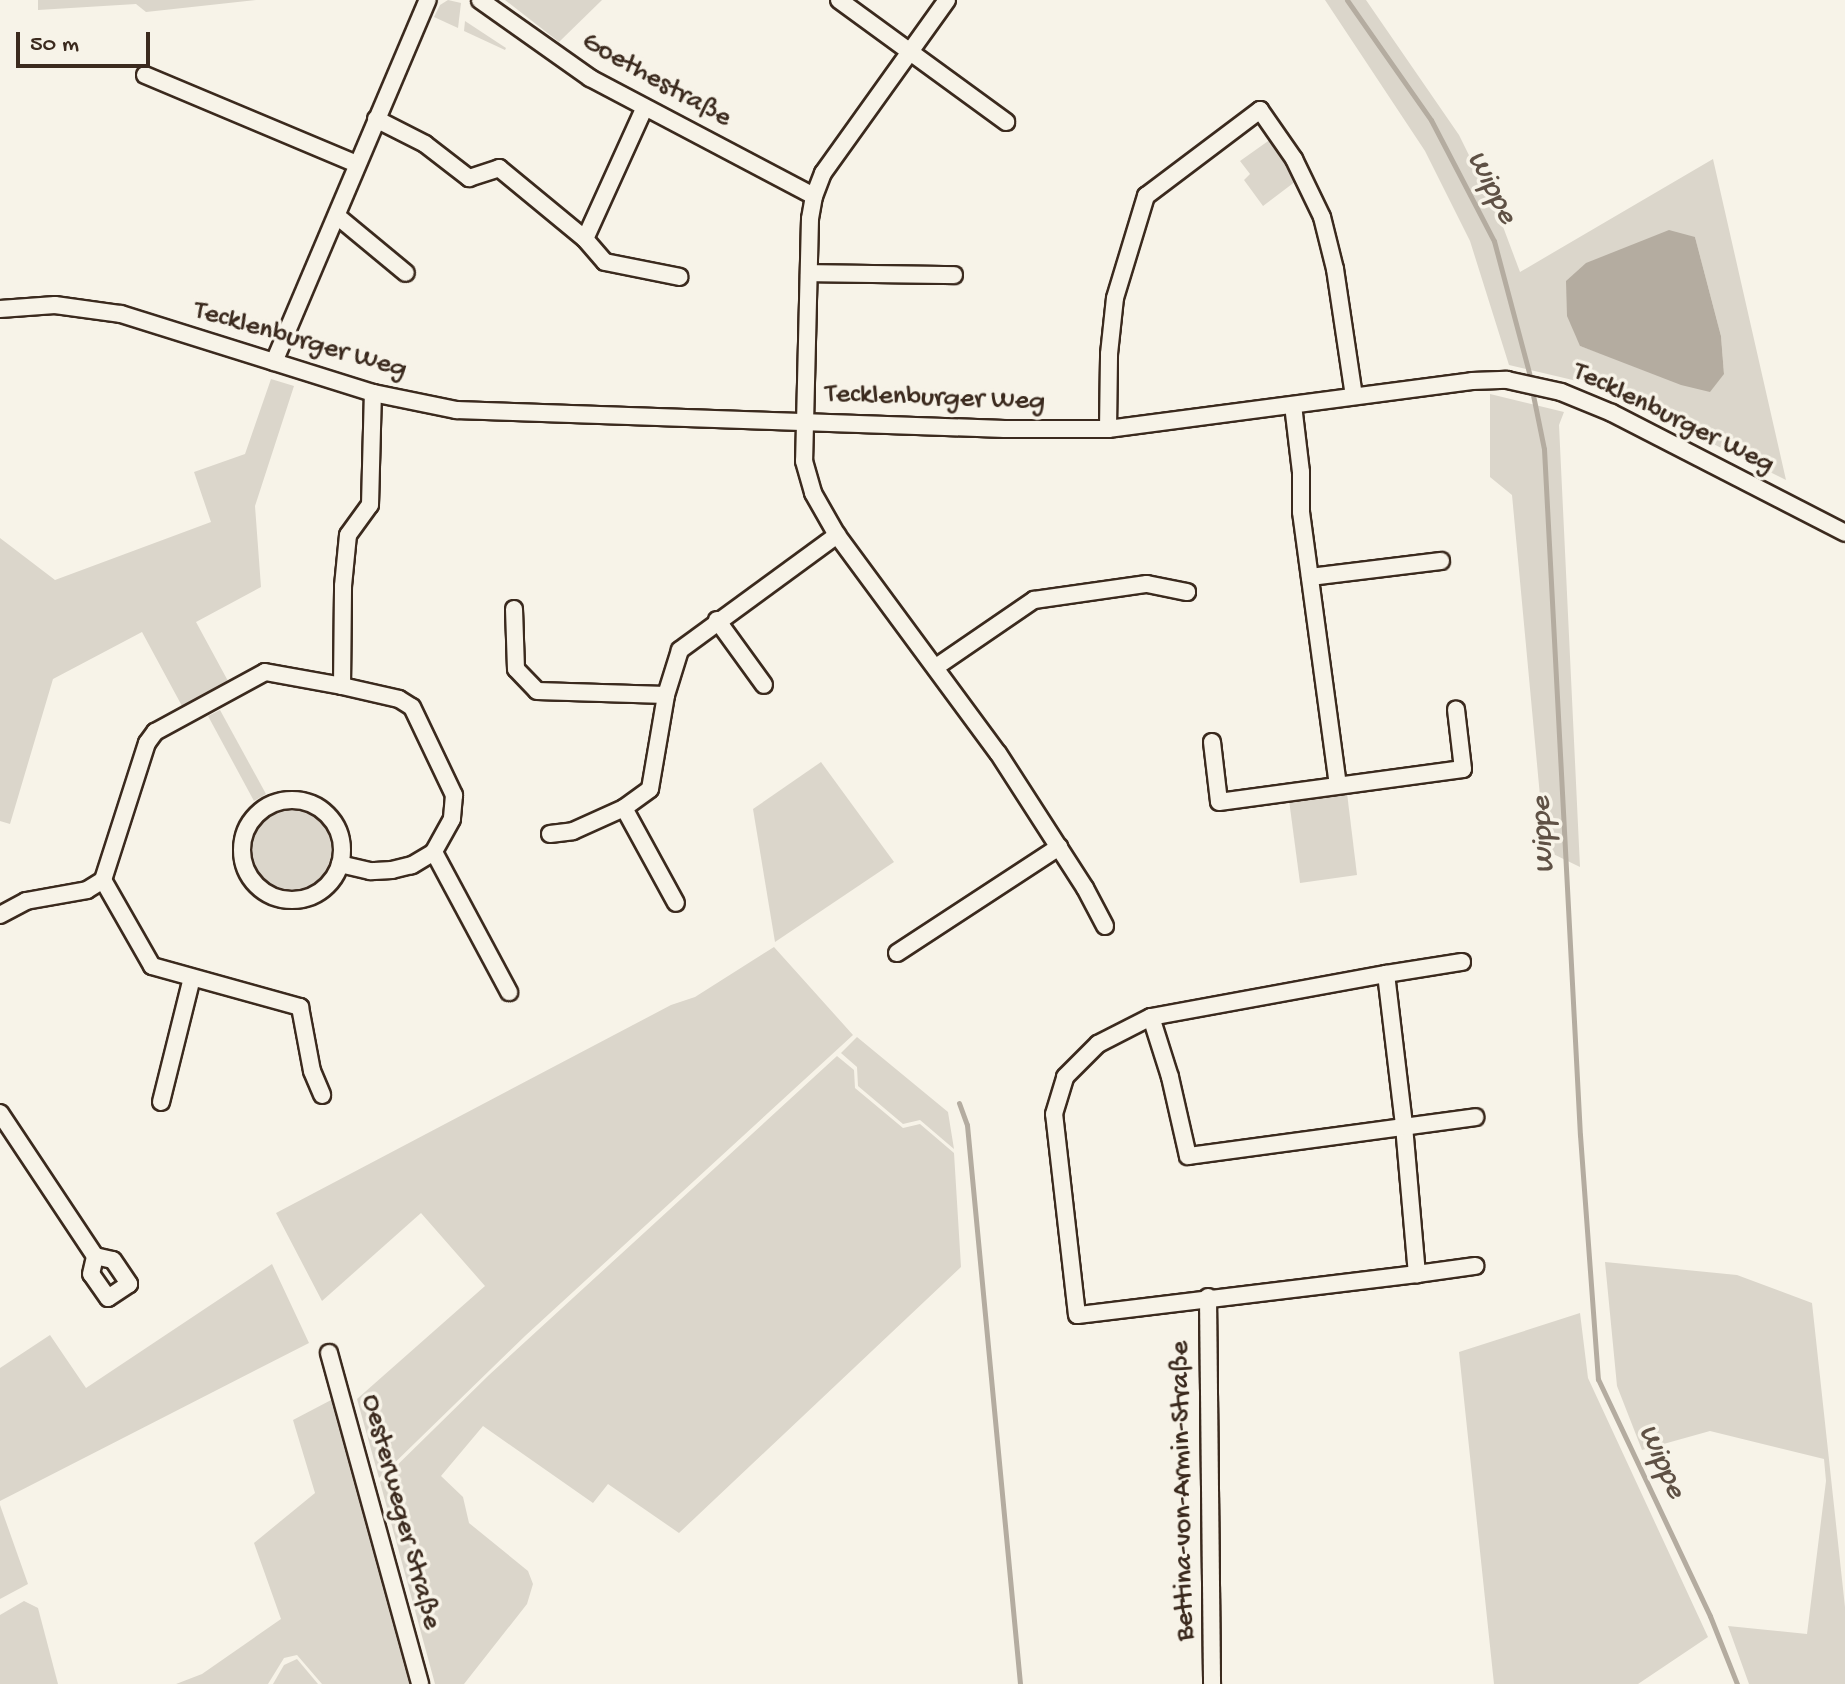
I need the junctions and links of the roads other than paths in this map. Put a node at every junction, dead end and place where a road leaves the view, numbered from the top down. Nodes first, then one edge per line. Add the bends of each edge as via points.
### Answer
1 (428, 0) edge
2 (480, 0) edge
3 (839, 0) edge
4 (947, 0) edge
5 (909, 53) junction
6 (145, 75) dead end
7 (644, 109) junction
8 (376, 119) junction
9 (1006, 122) dead end
10 (357, 164) junction
11 (814, 196) junction
12 (337, 216) junction
13 (585, 239) junction
14 (406, 273) dead end
15 (809, 273) junction
16 (954, 275) dead end
17 (680, 277) dead end
18 (0, 309) edge
19 (274, 362) junction
20 (373, 393) junction
21 (1354, 396) junction
22 (1293, 405) junction
23 (803, 422) junction
24 (1108, 429) junction
25 (1845, 533) edge
26 (837, 535) junction
27 (1441, 561) dead end
28 (1310, 577) junction
29 (1187, 592) dead end
30 (514, 609) dead end
31 (717, 620) junction
32 (936, 667) junction
33 (764, 685) dead end
34 (342, 686) junction
35 (666, 695) junction
36 (1456, 709) dead end
37 (1212, 742) dead end
38 (1338, 785) junction
39 (624, 808) junction
40 (550, 834) dead end
41 (1059, 847) junction
42 (434, 852) junction
43 (340, 864) junction
44 (103, 880) junction
45 (676, 903) dead end
46 (0, 915) edge
47 (1105, 926) dead end
48 (897, 953) dead end
49 (1462, 962) dead end
50 (1386, 974) junction
51 (192, 978) junction
52 (509, 992) dead end
53 (1151, 1017) junction
54 (322, 1095) dead end
55 (161, 1102) dead end
56 (0, 1113) edge
57 (1475, 1117) dead end
58 (1404, 1126) junction
59 (95, 1256) dead end
60 (1475, 1266) dead end
61 (1417, 1274) junction
62 (1208, 1297) junction
63 (329, 1353) dead end
64 (420, 1684) edge
65 (1212, 1684) edge

1 - 8 street
2 - 7 street, Goethestraße via 590,78
3 - 5 street
4 - 5 street
5 - 9 street
5 - 11 street via 823,173
6 - 10 street
7 - 11 street, Goethestraße
7 - 13 street
8 - 10 street
8 - 13 street via 425,144 469,178 499,168
10 - 12 street
11 - 15 street
12 - 14 street
12 - 19 street
13 - 17 street via 605,262
15 - 16 street
15 - 23 street
18 - 19 street, Tecklenburger Weg via 55,305 121,314
19 - 20 street, Tecklenburger Weg
20 - 23 street, Tecklenburger Weg via 456,410
20 - 34 street via 370,505 348,535
21 - 22 street, Tecklenburger Weg
21 - 24 street via 1322,217 1294,159 1260,110 1146,196 1115,298
21 - 25 street, Tecklenburger Weg via 1507,380 1561,392
22 - 24 street, Tecklenburger Weg
22 - 28 street
23 - 24 street, Tecklenburger Weg
23 - 26 street via 804,461 813,493
26 - 31 street
26 - 32 street
27 - 28 street
28 - 38 street
29 - 32 street via 1147,584 1034,600
30 - 35 street via 516,669 537,691
31 - 33 street
31 - 35 street via 680,650
32 - 41 street
34 - 42 street via 399,699 422,722 455,805
34 - 44 street via 265,672 155,732
35 - 39 street via 653,781
36 - 38 street via 1463,769
37 - 38 street via 1219,802
39 - 40 street via 573,831
39 - 45 street
41 - 47 street
41 - 48 street
42 - 43 street via 392,870
42 - 52 street
43 - 43 street via 318,892 284,899 255,883 244,859 245,834 266,807 299,800 315,805 339,830
44 - 46 street via 87,890 26,901
44 - 51 street via 145,960
49 - 50 street
50 - 53 street
50 - 58 street
51 - 54 street via 300,1007
51 - 55 street
53 - 58 street via 1188,1156
53 - 62 street via 1098,1044 1065,1077 1054,1114 1077,1315
56 - 59 street
57 - 58 street
58 - 61 street
60 - 61 street
61 - 62 street
62 - 65 street, Bettina-von-Armin-Straße
63 - 64 street, Oesterweger Straße

